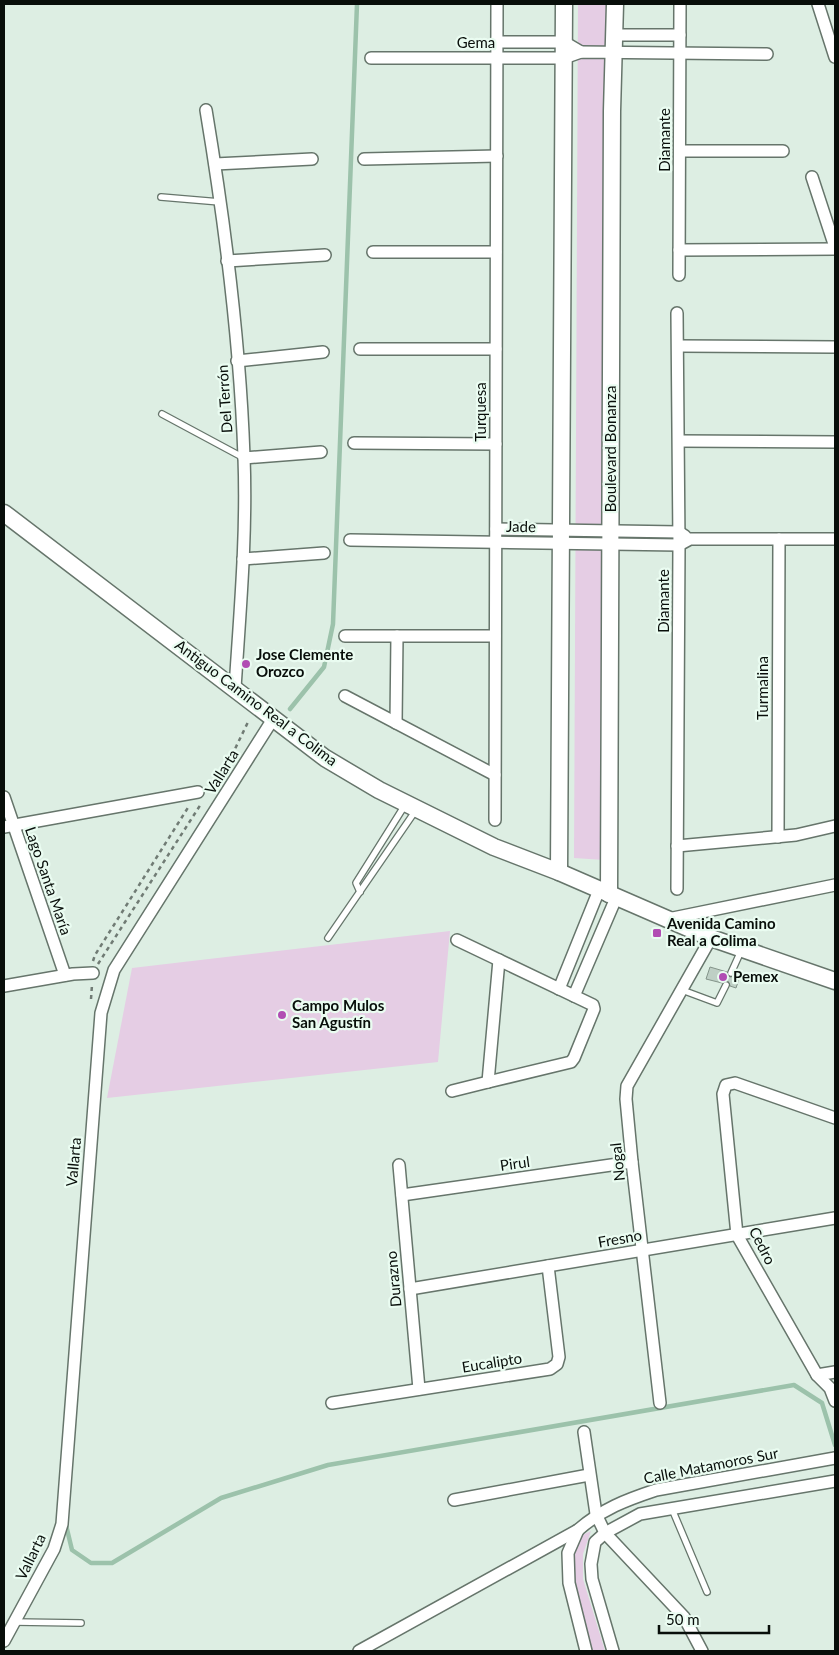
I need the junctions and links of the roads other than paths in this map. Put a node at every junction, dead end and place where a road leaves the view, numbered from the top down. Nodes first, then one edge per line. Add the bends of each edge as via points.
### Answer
1 (497, 4) edge
2 (564, 4) edge
3 (615, 4) edge
4 (680, 4) edge
5 (818, 4) edge
6 (614, 35) junction
7 (680, 36) junction
8 (497, 42) junction
9 (564, 42) junction
10 (580, 52) junction
11 (614, 52) junction
12 (680, 54) junction
13 (766, 54) dead end
14 (835, 57) edge
15 (371, 58) dead end
16 (497, 58) junction
17 (564, 58) junction
18 (206, 110) dead end
19 (680, 151) junction
20 (783, 151) dead end
21 (497, 156) junction
22 (312, 159) dead end
23 (364, 159) dead end
24 (215, 164) junction
25 (812, 177) dead end
26 (161, 197) dead end
27 (220, 202) junction
28 (835, 248) edge
29 (679, 250) junction
30 (373, 252) dead end
31 (496, 252) junction
32 (325, 254) dead end
33 (227, 261) junction
34 (679, 276) dead end
35 (677, 313) dead end
36 (679, 346) junction
37 (835, 347) edge
38 (360, 349) dead end
39 (496, 349) junction
40 (323, 352) dead end
41 (237, 361) junction
42 (162, 414) dead end
43 (678, 441) junction
44 (835, 442) edge
45 (354, 443) dead end
46 (496, 444) junction
47 (322, 452) dead end
48 (244, 458) junction
49 (4, 513) edge
50 (496, 528) junction
51 (679, 532) junction
52 (562, 536) junction
53 (611, 537) junction
54 (778, 539) junction
55 (835, 539) edge
56 (350, 540) dead end
57 (690, 540) junction
58 (496, 542) junction
59 (679, 545) junction
60 (324, 553) dead end
61 (243, 559) junction
62 (345, 636) dead end
63 (397, 636) junction
64 (495, 636) junction
65 (236, 688) junction
66 (345, 696) dead end
67 (273, 718) junction
68 (396, 723) junction
69 (495, 774) junction
70 (203, 795) road end
71 (4, 797) edge
72 (412, 806) junction
73 (495, 820) dead end
74 (8, 826) edge
75 (835, 826) edge
76 (778, 837) junction
77 (677, 846) junction
78 (373, 854) junction
79 (381, 861) junction
80 (559, 872) junction
81 (835, 885) edge
82 (677, 889) dead end
83 (360, 892) junction
84 (608, 894) junction
85 (667, 919) junction
86 (328, 938) dead end
87 (710, 938) junction
88 (457, 940) dead end
89 (742, 949) junction
90 (499, 960) junction
91 (93, 973) road end
92 (732, 973) dead end
93 (65, 975) junction
94 (835, 981) edge
95 (726, 985) dead end
96 (4, 986) edge
97 (559, 989) junction
98 (682, 990) junction
99 (574, 996) junction
100 (488, 1082) junction
101 (452, 1091) dead end
102 (835, 1118) edge
103 (632, 1162) junction
104 (399, 1165) dead end
105 (402, 1195) junction
106 (835, 1218) edge
107 (737, 1234) junction
108 (643, 1250) junction
109 (548, 1266) junction
110 (410, 1289) junction
111 (835, 1372) edge
112 (818, 1375) junction
113 (420, 1389) junction
114 (835, 1401) edge
115 (332, 1403) dead end
116 (660, 1403) dead end
117 (584, 1432) dead end
118 (835, 1458) edge
119 (589, 1474) junction
120 (834, 1483) edge
121 (454, 1500) dead end
122 (672, 1509) junction
123 (596, 1514) junction
124 (578, 1530) junction
125 (605, 1533) junction
126 (707, 1592) dead end
127 (15, 1622) junction
128 (81, 1623) dead end
129 (4, 1641) edge
130 (359, 1651) edge
131 (586, 1651) edge
132 (613, 1651) edge
133 (702, 1651) edge

1 - 8 street, Turquesa
2 - 9 street
3 - 6 street, Boulevard Bonanza
4 - 7 street, Diamante
5 - 14 street
6 - 7 street
6 - 11 street, Boulevard Bonanza
7 - 12 street, Diamante
8 - 9 street, Gema
8 - 16 street, Turquesa
9 - 10 street
9 - 17 street
10 - 11 street, Gema
10 - 17 street, Gema
11 - 12 street, Gema
11 - 53 street, Boulevard Bonanza
12 - 13 street, Gema
12 - 19 street, Diamante
15 - 16 street, Gema
16 - 17 street, Gema
16 - 21 street, Turquesa
17 - 52 street
18 - 24 street, Del Terrón
19 - 20 street
19 - 29 street, Diamante
21 - 23 street
21 - 31 street, Turquesa
22 - 24 street
24 - 27 street, Del Terrón
25 - 28 street
26 - 27 lane
27 - 33 street, Del Terrón
28 - 29 street
29 - 34 street, Diamante
30 - 31 street
31 - 39 street, Turquesa
32 - 33 street
33 - 41 street, Del Terrón
35 - 36 street, Diamante
36 - 37 street
36 - 43 street, Diamante
38 - 39 street
39 - 46 street, Turquesa
40 - 41 street
41 - 48 street, Del Terrón
42 - 48 lane
43 - 44 street
43 - 51 street, Diamante
45 - 46 street
46 - 50 street, Turquesa
47 - 48 street
48 - 61 street, Del Terrón
49 - 65 street, Antiguo Camino Real a Colima
50 - 52 street, Jade
50 - 58 street, Turquesa
51 - 53 street, Jade
51 - 57 street
51 - 59 street, Diamante
52 - 53 street, Jade
52 - 58 street, Jade
52 - 80 street
53 - 59 street, Jade
53 - 84 street, Boulevard Bonanza
54 - 55 street, Jade
54 - 57 street, Jade
54 - 76 street, Turmalina
56 - 58 street, Jade
57 - 59 street, Jade
58 - 64 street, Turquesa
59 - 77 street, Diamante
60 - 61 street
61 - 65 street, Del Terrón
62 - 63 street
63 - 64 street
63 - 68 street
64 - 69 street, Turquesa
65 - 67 street, Antiguo Camino Real a Colima
66 - 68 street
67 - 72 street, Antiguo Camino Real a Colima via 326,758
67 - 127 street, Vallarta via 114,970 101,1013 62,1524 54,1549
68 - 69 street
69 - 73 street, Turquesa
70 - 74 street
71 - 74 street, Lago Santa María
72 - 78 lane
72 - 79 lane
72 - 80 street, Antiguo Camino Real a Colima via 494,847
74 - 93 street, Lago Santa María
75 - 76 street
76 - 77 street
77 - 82 street, Diamante
78 - 79 lane
78 - 83 lane via 356,883
79 - 83 lane
80 - 84 street, Antiguo Camino Real a Colima
81 - 85 street
83 - 86 lane
84 - 85 street, Antiguo Camino Real a Colima
84 - 97 street
84 - 99 street
85 - 87 street, Antiguo Camino Real a Colima
87 - 89 street, Antiguo Camino Real a Colima
87 - 98 street, Nogal
88 - 90 street
89 - 92 lane
89 - 94 street, Antiguo Camino Real a Colima
90 - 97 street
90 - 100 street
91 - 93 street
93 - 96 street
95 - 98 lane via 717,1003
97 - 99 street
98 - 103 street, Nogal via 627,1086
99 - 100 street via 593,1005 595,1012 574,1058 567,1063
100 - 101 street
102 - 107 street, Cedro via 735,1083 726,1085 723,1094
103 - 105 street, Pirul
103 - 108 street, Nogal
104 - 105 street, Durazno
105 - 110 street, Durazno
106 - 107 street, Fresno
107 - 108 street, Fresno
107 - 112 street, Cedro
108 - 109 street, Fresno
108 - 116 street, Nogal
109 - 110 street, Fresno
109 - 113 street, Eucalipto via 559,1357 557,1364 550,1369
110 - 113 street, Durazno
111 - 112 street
112 - 114 street, Cedro via 830,1388
113 - 115 street, Eucalipto
117 - 119 street
118 - 123 street, Calle Matamoros Sur via 656,1490
119 - 121 street
119 - 123 street
120 - 122 street
122 - 125 street via 640,1514
122 - 126 lane
123 - 124 street, Calle Matamoros Sur
123 - 125 street
124 - 130 street
124 - 131 street via 568,1554 569,1583
125 - 132 street via 595,1542 592,1579
125 - 133 street via 684,1617
127 - 128 lane
127 - 129 street, Vallarta

